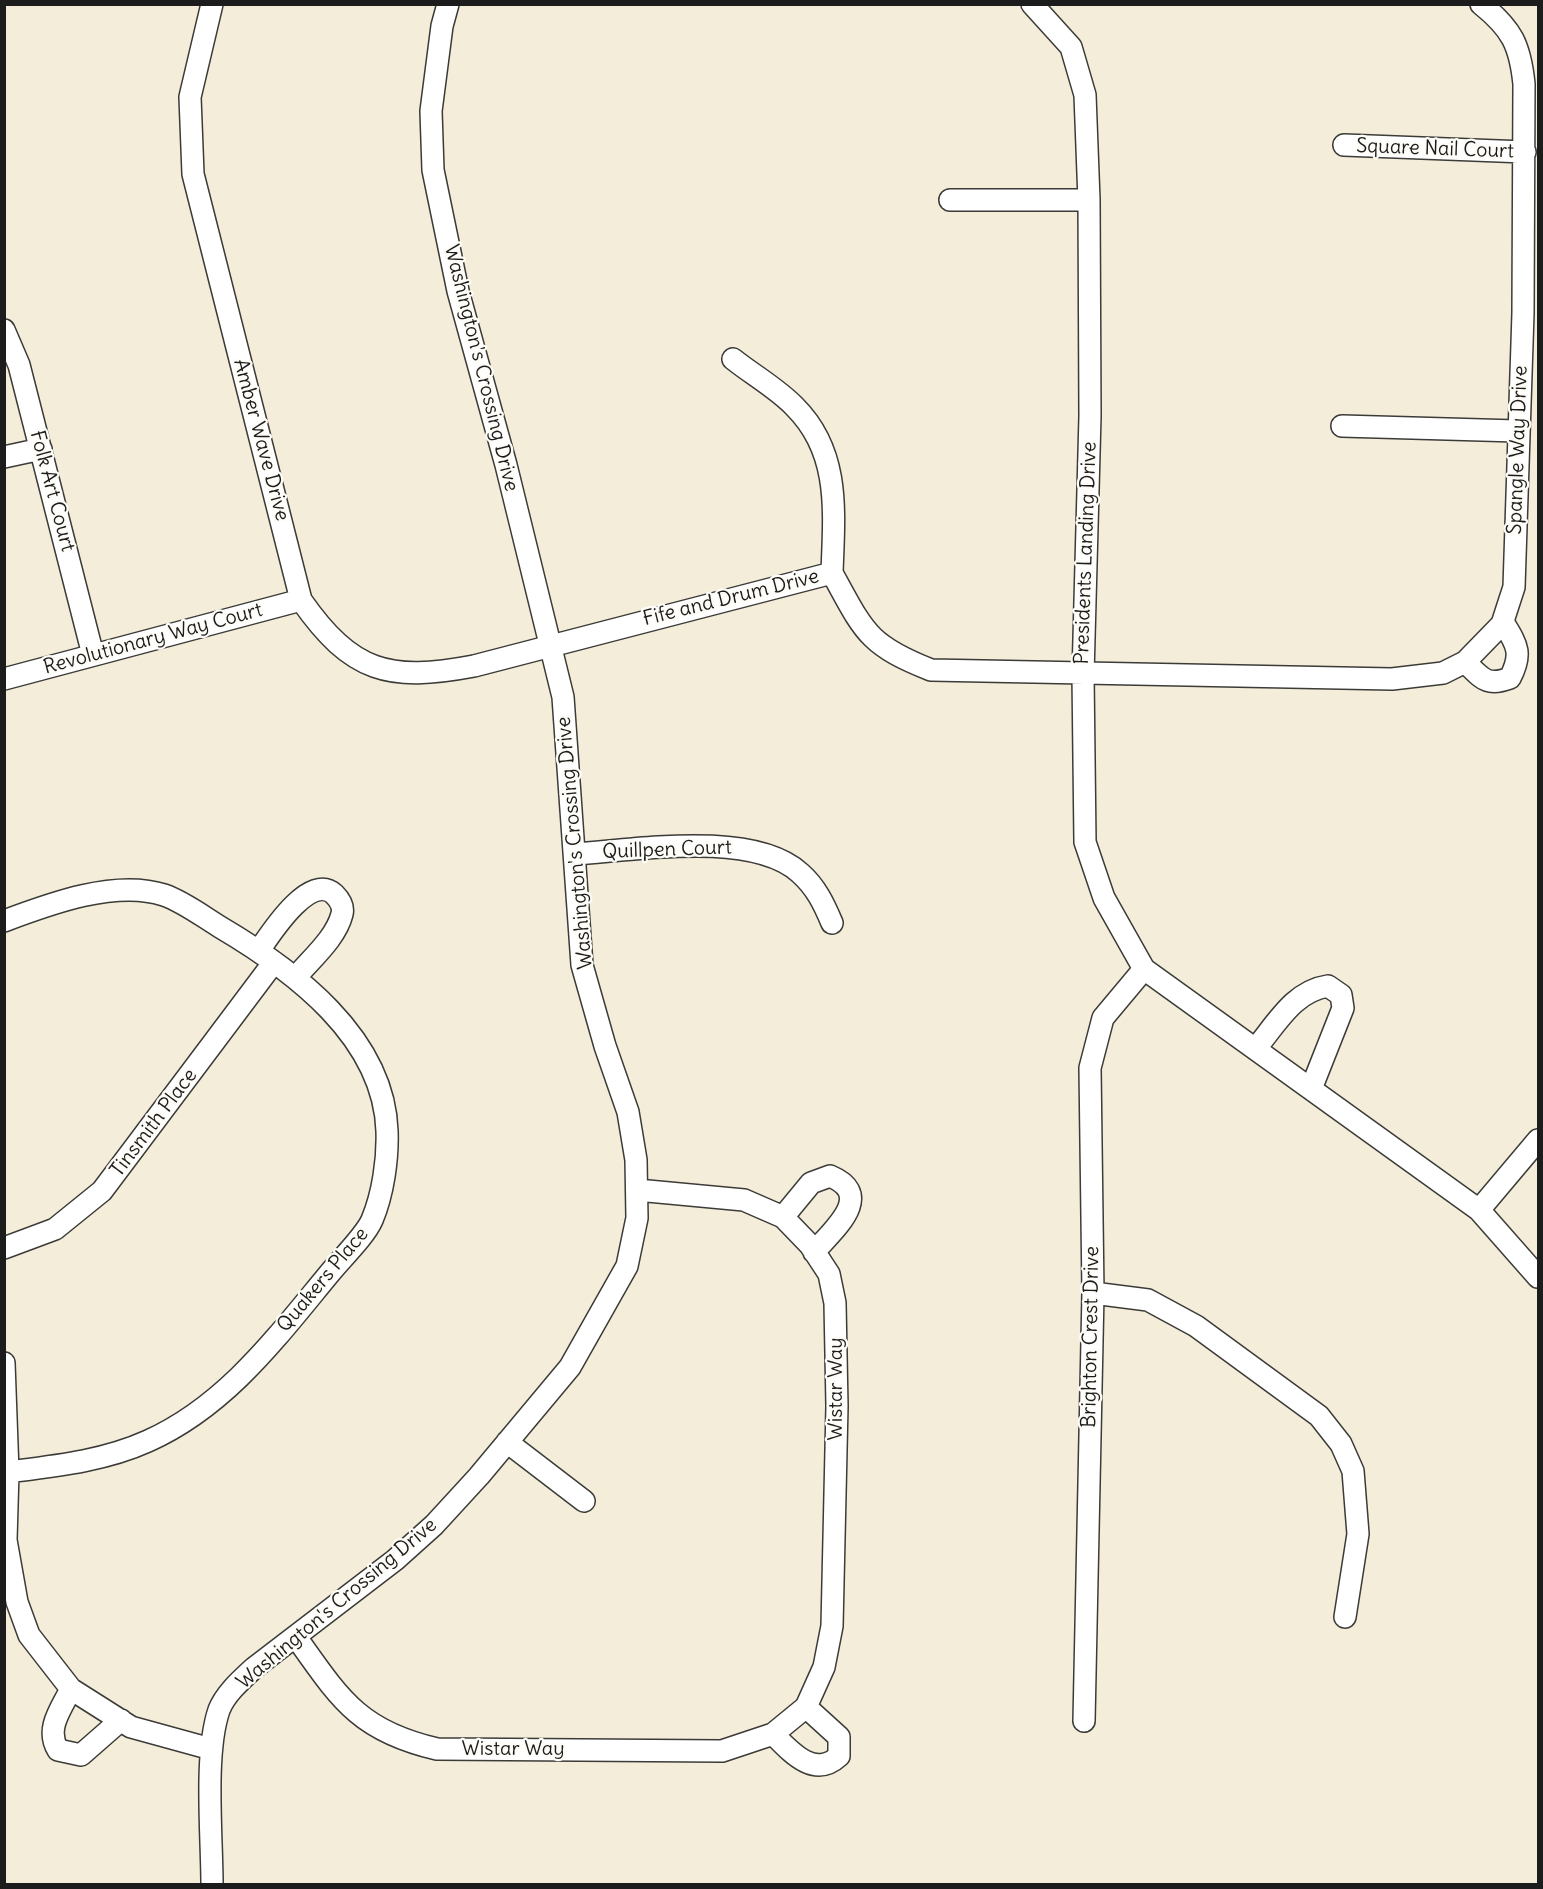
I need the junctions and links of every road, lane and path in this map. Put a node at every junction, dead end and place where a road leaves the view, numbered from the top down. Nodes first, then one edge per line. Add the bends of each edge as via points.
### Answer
1 (212, 4) edge
2 (448, 4) edge
3 (1032, 4) edge
4 (1481, 4) edge
5 (1344, 145) dead end
6 (1525, 152) junction
7 (950, 200) dead end
8 (1089, 200) junction
9 (4, 330) edge
10 (733, 359) dead end
11 (1342, 426) dead end
12 (1517, 431) junction
13 (40, 449) junction
14 (4, 458) edge
15 (832, 573) junction
16 (301, 600) junction
17 (1503, 622) junction
18 (551, 645) junction
19 (93, 655) junction
20 (1465, 662) junction
21 (1083, 675) junction
22 (4, 679) edge
23 (575, 854) junction
24 (4, 921) edge
25 (832, 923) dead end
26 (267, 956) junction
27 (1144, 969) junction
28 (296, 977) junction
29 (1256, 1048) junction
30 (1311, 1089) junction
31 (1539, 1140) edge
32 (637, 1190) junction
33 (1479, 1210) junction
34 (783, 1217) junction
35 (4, 1248) edge
36 (814, 1252) junction
37 (1539, 1277) edge
38 (1093, 1293) junction
39 (4, 1363) edge
40 (507, 1442) junction
41 (8, 1472) junction
42 (584, 1501) dead end
43 (1345, 1617) dead end
44 (296, 1638) junction
45 (71, 1689) junction
46 (806, 1707) junction
47 (121, 1720) junction
48 (1084, 1721) dead end
49 (772, 1734) junction
50 (211, 1749) junction
51 (213, 1884) edge

1 - 16 street, Amber Wave Drive via 190,97 193,174
2 - 18 street, Washington's Crossing Drive via 431,111 433,170 458,291
3 - 8 street, Presidents Landing Drive via 1071,47 1085,95
4 - 6 street, Spangle Way Drive via 1500,19 1521,56
5 - 6 street, Square Nail Court
6 - 12 street, Spangle Way Drive
7 - 8 street
8 - 21 street, Presidents Landing Drive via 1090,416
9 - 13 street, Folk Art Court via 19,365
10 - 15 street via 795,407 821,441 835,497
11 - 12 street
12 - 17 street, Spangle Way Drive via 1514,587
13 - 14 street
13 - 19 street, Folk Art Court
15 - 18 street, Fife and Drum Drive
15 - 21 street, Fife and Drum Drive via 860,623 873,640 895,656 932,670
16 - 18 street, Amber Wave Drive via 320,626 354,655 372,667 396,672 444,672
16 - 19 street, Revolutionary Way Court
17 - 20 street, Spangle Way Drive
17 - 20 street via 1517,644 1518,663 1510,678 1496,684 1485,680
18 - 23 street, Washington's Crossing Drive via 563,697
19 - 22 street, Revolutionary Way Court
20 - 21 street, Spangle Way Drive via 1443,673 1392,679
21 - 27 street, Presidents Landing Drive via 1085,842 1104,898
23 - 25 street, Quillpen Court via 696,846 743,848 772,856 799,871 819,893
23 - 32 street, Washington's Crossing Drive via 582,965 628,1112
24 - 26 street, Quakers Place via 56,902 112,892 164,895
26 - 28 street, Quakers Place
26 - 28 street, Tinsmith Place via 281,919 305,895 320,889 332,892 342,904 342,913 333,934
26 - 35 street, Tinsmith Place via 102,1191 55,1229
27 - 29 street, Presidents Landing Drive
27 - 38 street, Brighton Crest Drive via 1103,1018 1090,1068
28 - 41 street, Quakers Place via 344,1025 376,1074 387,1130 383,1178 372,1222 253,1365 212,1403 147,1441 76,1464
29 - 30 street, Presidents Landing Drive
29 - 30 street via 1298,998 1314,988 1328,986 1341,995 1343,1008
30 - 33 street, Presidents Landing Drive
31 - 33 street
32 - 34 street, Wistar Way via 744,1200
32 - 40 street, Washington's Crossing Drive via 637,1218 627,1266 613,1294 570,1367
33 - 37 street, Presidents Landing Drive
34 - 36 street, Wistar Way
34 - 36 street via 811,1183 830,1176 842,1181 851,1196 850,1211
36 - 46 street, Wistar Way via 829,1274 835,1303 837,1406 832,1626 824,1667
38 - 43 street via 1148,1300 1196,1326 1319,1416 1341,1444 1353,1471 1358,1534
38 - 48 street, Brighton Crest Drive
39 - 41 street
40 - 42 street
40 - 44 street, Washington's Crossing Drive via 434,1525
41 - 45 street via 6,1540 17,1602 29,1635
44 - 49 street, Wistar Way via 355,1713 381,1731 437,1749 722,1751
44 - 50 street, Washington's Crossing Drive via 236,1685 219,1709
45 - 47 street
45 - 47 street via 52,1731 58,1750 81,1755
46 - 49 street, Wistar Way
46 - 49 street via 839,1737 839,1756 833,1761 822,1766 808,1764
47 - 50 street via 131,1727
50 - 51 street, Washington's Crossing Drive

